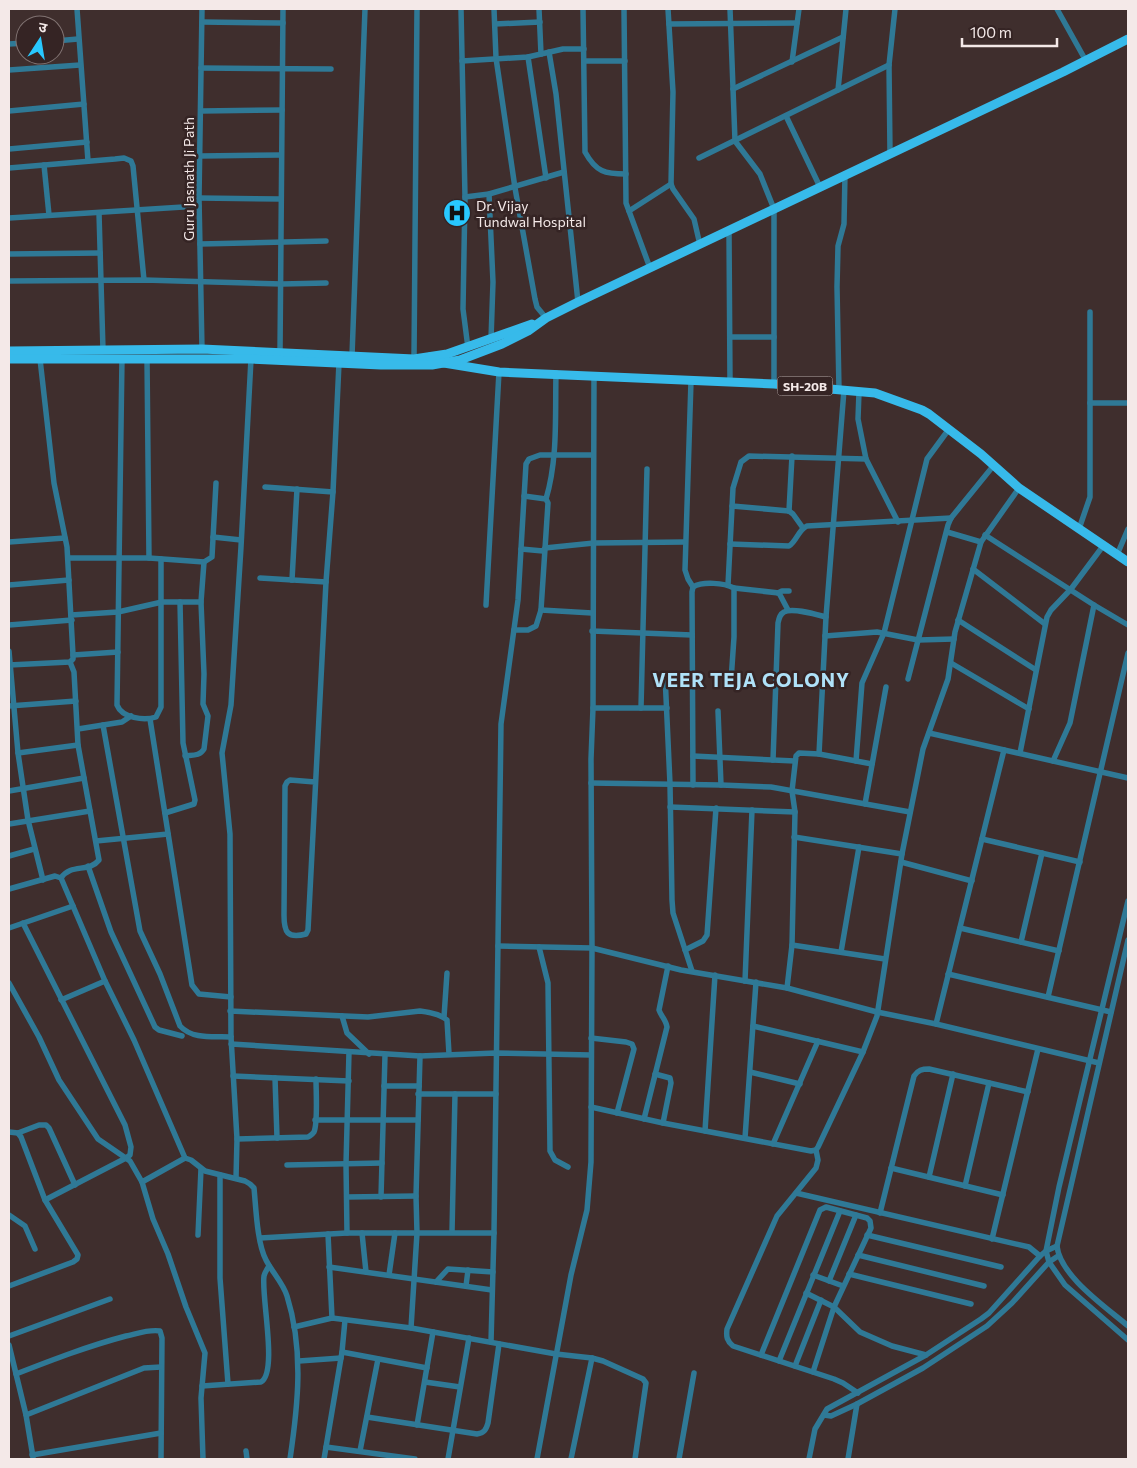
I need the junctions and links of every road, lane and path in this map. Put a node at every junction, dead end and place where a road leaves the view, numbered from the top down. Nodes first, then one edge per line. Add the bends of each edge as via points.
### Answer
1 (77, 9) edge
2 (202, 9) edge
3 (283, 9) edge
4 (365, 9) edge
5 (418, 9) edge
6 (461, 9) edge
7 (494, 9) edge
8 (539, 9) edge
9 (583, 9) edge
10 (624, 9) edge
11 (668, 9) edge
12 (730, 9) edge
13 (799, 9) edge
14 (846, 9) edge
15 (896, 9) edge
16 (1057, 9) edge
17 (202, 22) junction
18 (540, 22) junction
19 (283, 23) junction
20 (731, 23) junction
21 (797, 23) junction
22 (495, 24) junction
23 (668, 24) junction
24 (843, 37) junction
25 (78, 39) junction
26 (1128, 39) edge
27 (65, 40) edge
28 (584, 49) junction
29 (549, 52) junction
30 (542, 54) junction
31 (528, 57) junction
32 (496, 58) junction
33 (462, 61) junction
34 (584, 61) junction
35 (625, 61) junction
36 (1086, 61) junction
37 (792, 62) junction
38 (80, 65) junction
39 (889, 65) junction
40 (201, 68) junction
41 (282, 69) junction
42 (331, 69) dead end
43 (9, 70) edge
44 (733, 89) junction
45 (838, 90) junction
46 (84, 104) junction
47 (282, 110) junction
48 (9, 111) edge
49 (200, 111) junction
50 (786, 116) junction
51 (735, 141) junction
52 (87, 142) junction
53 (9, 149) edge
54 (890, 153) junction
55 (200, 156) junction
56 (281, 156) junction
57 (698, 158) dead end
58 (88, 161) junction
59 (44, 165) junction
60 (9, 168) edge
61 (564, 172) junction
62 (626, 174) junction
63 (845, 174) junction
64 (546, 178) junction
65 (671, 184) junction
66 (820, 187) junction
67 (514, 188) junction
68 (489, 194) junction
69 (465, 197) junction
70 (200, 198) junction
71 (281, 199) junction
72 (200, 206) junction
73 (774, 209) junction
74 (138, 210) junction
75 (629, 211) junction
76 (98, 213) junction
77 (49, 215) junction
78 (9, 218) edge
79 (729, 231) junction
80 (326, 240) dead end
81 (282, 241) junction
82 (200, 244) junction
83 (700, 245) junction
84 (100, 253) junction
85 (9, 254) edge
86 (650, 268) junction
87 (144, 280) junction
88 (9, 281) edge
89 (101, 282) junction
90 (200, 282) junction
91 (326, 283) dead end
92 (282, 284) junction
93 (578, 302) junction
94 (1090, 312) dead end
95 (543, 320) junction
96 (730, 337) junction
97 (774, 338) junction
98 (491, 339) junction
99 (468, 348) junction
100 (202, 349) junction
101 (103, 350) junction
102 (9, 352) edge
103 (280, 352) junction
104 (352, 356) junction
105 (430, 357) junction
106 (122, 358) junction
107 (147, 358) junction
108 (9, 359) edge
109 (40, 359) junction
110 (251, 359) junction
111 (414, 359) junction
112 (339, 363) junction
113 (444, 364) junction
114 (499, 372) junction
115 (556, 373) junction
116 (594, 375) junction
117 (691, 381) junction
118 (730, 382) junction
119 (774, 384) junction
120 (841, 390) junction
121 (859, 392) junction
122 (1090, 403) junction
123 (1128, 403) edge
124 (949, 429) junction
125 (593, 454) junction
126 (554, 455) junction
127 (792, 456) junction
128 (839, 459) junction
129 (866, 459) junction
130 (994, 465) junction
131 (647, 469) dead end
132 (216, 483) dead end
133 (265, 487) dead end
134 (1019, 488) junction
135 (297, 489) junction
136 (333, 492) junction
137 (524, 496) junction
138 (546, 499) junction
139 (732, 506) junction
140 (789, 511) junction
141 (951, 518) junction
142 (911, 521) junction
143 (898, 522) junction
144 (834, 525) junction
145 (803, 528) junction
146 (1078, 529) junction
147 (1128, 530) edge
148 (946, 532) junction
149 (984, 535) junction
150 (213, 537) junction
151 (65, 538) junction
152 (241, 540) junction
153 (9, 542) edge
154 (644, 542) junction
155 (686, 542) junction
156 (980, 542) junction
157 (594, 543) junction
158 (730, 544) junction
159 (1103, 546) junction
160 (545, 548) junction
161 (521, 549) junction
162 (1117, 555) junction
163 (68, 558) junction
164 (119, 558) junction
165 (149, 558) junction
166 (161, 559) junction
167 (204, 562) junction
168 (1128, 562) edge
169 (973, 569) junction
170 (260, 578) dead end
171 (69, 580) junction
172 (292, 580) junction
173 (326, 582) junction
174 (9, 585) edge
175 (693, 586) junction
176 (731, 587) junction
177 (1071, 589) junction
178 (790, 591) dead end
179 (778, 593) junction
180 (162, 602) junction
181 (180, 602) junction
182 (201, 602) junction
183 (486, 605) dead end
184 (1094, 605) junction
185 (541, 610) junction
186 (788, 610) junction
187 (118, 612) junction
188 (592, 613) junction
189 (826, 617) junction
190 (71, 618) junction
191 (958, 620) junction
192 (1046, 624) junction
193 (9, 625) edge
194 (1128, 625) edge
195 (514, 630) junction
196 (592, 631) junction
197 (643, 632) junction
198 (884, 633) junction
199 (692, 635) junction
200 (825, 636) junction
201 (954, 639) junction
202 (918, 640) junction
203 (9, 651) edge
204 (118, 652) junction
205 (1128, 654) edge
206 (74, 655) junction
207 (70, 662) junction
208 (951, 663) junction
209 (9, 665) edge
210 (1036, 670) junction
211 (665, 675) dead end
212 (908, 679) dead end
213 (731, 681) dead end
214 (886, 686) dead end
215 (76, 702) junction
216 (11, 705) edge
217 (593, 708) junction
218 (641, 708) junction
219 (667, 708) junction
220 (1028, 709) junction
221 (718, 711) dead end
222 (131, 716) junction
223 (150, 719) junction
224 (103, 725) junction
225 (78, 729) junction
226 (929, 733) junction
227 (78, 745) junction
228 (1004, 750) junction
229 (1020, 753) junction
230 (18, 754) junction
231 (819, 754) junction
232 (185, 756) junction
233 (693, 756) junction
234 (720, 756) junction
235 (773, 760) junction
236 (795, 761) junction
237 (856, 761) junction
238 (1053, 761) junction
239 (872, 764) junction
240 (1102, 772) junction
241 (84, 778) junction
242 (1128, 778) edge
243 (315, 782) junction
244 (591, 783) junction
245 (670, 784) junction
246 (694, 785) junction
247 (721, 785) junction
248 (24, 788) junction
249 (9, 791) edge
250 (792, 791) junction
251 (864, 804) junction
252 (670, 807) junction
253 (716, 808) junction
254 (752, 810) junction
255 (90, 811) junction
256 (795, 812) junction
257 (910, 812) junction
258 (164, 813) junction
259 (28, 820) junction
260 (9, 824) edge
261 (168, 834) junction
262 (794, 837) junction
263 (123, 838) junction
264 (982, 839) junction
265 (96, 841) junction
266 (859, 847) junction
267 (34, 849) junction
268 (1042, 853) junction
269 (902, 854) junction
270 (9, 856) edge
271 (901, 862) junction
272 (1080, 862) junction
273 (88, 866) junction
274 (60, 878) junction
275 (43, 880) junction
276 (972, 881) junction
277 (9, 890) edge
278 (1128, 901) edge
279 (73, 906) junction
280 (23, 923) junction
281 (9, 928) edge
282 (960, 928) junction
283 (1128, 940) edge
284 (1021, 942) junction
285 (792, 945) junction
286 (498, 946) junction
287 (539, 947) junction
288 (592, 948) junction
289 (685, 950) junction
290 (1059, 951) junction
291 (841, 952) junction
292 (885, 959) junction
293 (668, 966) junction
294 (692, 971) junction
295 (446, 973) dead end
296 (948, 974) junction
297 (715, 976) junction
298 (105, 981) junction
299 (745, 981) junction
300 (756, 982) junction
301 (9, 983) edge
302 (787, 988) junction
303 (230, 996) junction
304 (1048, 997) junction
305 (61, 1000) junction
306 (1102, 1010) junction
307 (230, 1011) junction
308 (877, 1012) junction
309 (1111, 1012) junction
310 (342, 1016) junction
311 (444, 1017) junction
312 (936, 1024) junction
313 (753, 1026) junction
314 (182, 1036) dead end
315 (231, 1036) junction
316 (591, 1038) junction
317 (818, 1041) junction
318 (231, 1044) junction
319 (1038, 1049) junction
320 (350, 1052) junction
321 (863, 1052) junction
322 (496, 1053) junction
323 (369, 1054) junction
324 (449, 1054) junction
325 (548, 1054) junction
326 (385, 1055) junction
327 (591, 1055) junction
328 (420, 1056) junction
329 (1090, 1060) junction
330 (1099, 1063) junction
331 (750, 1072) junction
332 (655, 1074) junction
333 (954, 1074) junction
334 (233, 1076) junction
335 (275, 1078) junction
336 (316, 1080) junction
337 (349, 1081) junction
338 (988, 1083) junction
339 (800, 1084) junction
340 (384, 1086) junction
341 (418, 1086) junction
342 (1028, 1092) junction
343 (418, 1094) junction
344 (455, 1094) junction
345 (496, 1094) junction
346 (591, 1107) junction
347 (617, 1113) junction
348 (348, 1119) junction
349 (644, 1119) junction
350 (315, 1120) junction
351 (383, 1120) junction
352 (418, 1120) junction
353 (663, 1123) junction
354 (705, 1130) junction
355 (9, 1132) edge
356 (18, 1133) junction
357 (278, 1138) junction
358 (745, 1138) junction
359 (236, 1139) junction
360 (773, 1144) junction
361 (816, 1150) junction
362 (126, 1158) junction
363 (185, 1158) junction
364 (382, 1163) junction
365 (346, 1164) junction
366 (287, 1165) dead end
367 (568, 1167) dead end
368 (201, 1168) junction
369 (891, 1168) junction
370 (220, 1175) junction
371 (928, 1177) junction
372 (236, 1178) junction
373 (142, 1182) junction
374 (75, 1185) junction
375 (966, 1186) junction
376 (796, 1193) junction
377 (1003, 1195) junction
378 (416, 1196) junction
379 (346, 1197) junction
380 (381, 1197) junction
381 (45, 1200) junction
382 (840, 1211) junction
383 (880, 1213) junction
384 (9, 1215) edge
385 (856, 1215) junction
386 (347, 1232) junction
387 (362, 1232) junction
388 (395, 1232) junction
389 (452, 1232) junction
390 (417, 1233) junction
391 (494, 1233) junction
392 (328, 1234) junction
393 (867, 1235) junction
394 (198, 1236) dead end
395 (260, 1238) junction
396 (992, 1239) junction
397 (1056, 1246) junction
398 (35, 1249) dead end
399 (1046, 1251) junction
400 (858, 1255) junction
401 (1040, 1256) junction
402 (1058, 1256) junction
403 (1049, 1262) junction
404 (269, 1266) junction
405 (329, 1267) junction
406 (1001, 1267) dead end
407 (468, 1270) junction
408 (366, 1272) junction
409 (493, 1272) junction
410 (849, 1274) junction
411 (389, 1275) junction
412 (813, 1275) junction
413 (415, 1279) junction
414 (829, 1281) junction
415 (436, 1282) junction
416 (9, 1286) edge
417 (466, 1286) junction
418 (843, 1286) junction
419 (984, 1286) dead end
420 (492, 1290) junction
421 (806, 1293) junction
422 (110, 1299) dead end
423 (821, 1300) junction
424 (971, 1304) dead end
425 (834, 1307) junction
426 (332, 1318) junction
427 (345, 1320) junction
428 (1128, 1326) edge
429 (294, 1327) junction
430 (411, 1328) junction
431 (433, 1332) junction
432 (9, 1336) edge
433 (469, 1338) junction
434 (1128, 1340) edge
435 (491, 1342) junction
436 (499, 1344) junction
437 (9, 1345) edge
438 (556, 1354) junction
439 (342, 1355) junction
440 (761, 1355) junction
441 (926, 1355) junction
442 (592, 1358) junction
443 (378, 1359) junction
444 (299, 1361) junction
445 (779, 1361) junction
446 (795, 1366) junction
447 (161, 1367) junction
448 (427, 1368) junction
449 (813, 1372) junction
450 (694, 1373) dead end
451 (16, 1374) junction
452 (425, 1382) junction
453 (228, 1384) junction
454 (202, 1386) junction
455 (460, 1387) junction
456 (858, 1393) junction
457 (856, 1404) junction
458 (26, 1415) junction
459 (824, 1415) junction
460 (367, 1417) junction
461 (418, 1425) junction
462 (453, 1430) junction
463 (161, 1433) junction
464 (326, 1447) junction
465 (246, 1451) dead end
466 (360, 1451) junction
467 (33, 1457) edge
468 (161, 1459) edge
469 (203, 1459) edge
470 (246, 1459) edge
471 (290, 1459) edge
472 (324, 1459) edge
473 (415, 1459) edge
474 (448, 1459) edge
475 (537, 1459) edge
476 (571, 1459) edge
477 (635, 1459) edge
478 (679, 1459) edge
479 (809, 1459) edge
480 (848, 1459) edge

1 - 25 street
2 - 17 street, Guru Jasnath Ji Path
3 - 19 street
4 - 104 street
5 - 111 street
6 - 33 street
7 - 22 street
8 - 18 street
9 - 28 street
10 - 35 street
11 - 23 street
12 - 20 street
13 - 21 street
14 - 24 street
15 - 39 street
16 - 36 street
17 - 19 street
17 - 40 street, Guru Jasnath Ji Path
18 - 22 street
18 - 30 street
19 - 41 street
20 - 21 street
20 - 23 street
20 - 44 street
21 - 37 street
22 - 32 street
23 - 65 street via 673,92
24 - 37 street
24 - 45 street
25 - 27 street
25 - 38 street
26 - 36 main road
28 - 29 street
28 - 34 street
29 - 30 street
29 - 61 street
30 - 31 street
31 - 32 street
31 - 64 street
32 - 33 street
32 - 67 street
33 - 69 street
34 - 35 street
34 - 62 street via 585,152 600,171
35 - 62 street
36 - 54 main road
37 - 44 street
38 - 43 street
38 - 46 street
39 - 45 street
39 - 54 street
40 - 41 street
40 - 49 street, Guru Jasnath Ji Path
41 - 42 street
41 - 47 street
44 - 51 street
45 - 50 street
46 - 48 street
46 - 52 street
47 - 49 street
47 - 56 street
49 - 55 street, Guru Jasnath Ji Path
50 - 51 street
50 - 66 street
51 - 57 street
51 - 73 street via 760,174
52 - 53 street
52 - 58 street
54 - 63 main road
55 - 56 street
55 - 70 street, Guru Jasnath Ji Path
56 - 71 street
58 - 59 street
58 - 74 street via 124,158 131,161
59 - 60 street
59 - 77 street
61 - 64 street
61 - 93 street
62 - 75 street
63 - 66 main road
63 - 120 street via 844,224 838,246
64 - 67 street
65 - 75 street
65 - 83 street via 694,218
66 - 73 main road
67 - 68 street
67 - 95 street via 534,299
68 - 69 street
68 - 98 street via 493,282
69 - 99 street via 463,309
70 - 71 street
70 - 72 street, Guru Jasnath Ji Path
71 - 81 street
72 - 74 street
72 - 82 street, Guru Jasnath Ji Path
73 - 79 main road
73 - 97 street
74 - 76 street
74 - 87 street
75 - 86 street
76 - 77 street
76 - 84 street
77 - 78 street
79 - 83 main road
79 - 96 street
80 - 81 street
81 - 82 street
81 - 92 street
82 - 90 street, Guru Jasnath Ji Path
83 - 86 main road
84 - 85 street
84 - 89 street
86 - 93 main road
87 - 89 street
87 - 90 street
88 - 89 street
89 - 101 street
90 - 92 street
90 - 100 street, Guru Jasnath Ji Path
91 - 92 street
92 - 103 street
93 - 95 main road
94 - 122 street
95 - 98 main road
95 - 113 main road via 502,344
96 - 97 street
96 - 118 street
97 - 119 street
98 - 99 main road
99 - 105 main road
100 - 101 main road
100 - 103 main road
101 - 102 main road
103 - 104 main road
104 - 111 main road
105 - 111 main road
105 - 113 main road, SH-20B
106 - 107 main road
106 - 109 main road
106 - 164 street
107 - 110 main road
107 - 165 street
108 - 109 main road
109 - 151 street via 54,483
110 - 112 main road
110 - 152 street
112 - 113 main road
112 - 136 street
113 - 114 main road, SH-20B
114 - 115 main road, SH-20B
114 - 183 street
115 - 116 main road, SH-20B
115 - 126 street
116 - 117 main road, SH-20B
116 - 125 street
117 - 118 main road, SH-20B
117 - 155 street
118 - 119 main road, SH-20B
119 - 120 main road, SH-20B
120 - 121 main road, SH-20B
120 - 128 street
121 - 124 main road, SH-20B via 884,396 922,410
121 - 129 street via 858,419
122 - 123 street
122 - 146 street via 1090,496
124 - 130 main road, SH-20B
124 - 142 street via 927,459
125 - 126 street
125 - 157 street
126 - 137 street via 529,459
126 - 138 street
127 - 128 street
127 - 139 street via 749,456 744,459 734,483
127 - 140 street
128 - 129 street
128 - 144 street
129 - 143 street
130 - 134 main road, SH-20B
130 - 141 street
131 - 154 street
132 - 150 street
133 - 135 street
134 - 146 main road, SH-20B
134 - 149 street
135 - 136 street
135 - 172 street
136 - 173 street
137 - 138 street
137 - 161 street
138 - 160 street
139 - 140 street
139 - 158 street
140 - 145 street
141 - 142 street
141 - 148 street
142 - 143 street
142 - 198 street
143 - 144 street
144 - 145 street
144 - 189 street
145 - 158 street via 789,546
146 - 159 main road, SH-20B
147 - 162 street
148 - 156 street
148 - 202 street
149 - 156 street
149 - 177 street
150 - 152 street
150 - 167 street via 212,558
151 - 153 street
151 - 163 street
152 - 303 street via 230,713 222,753 230,834
154 - 155 street
154 - 157 street
154 - 197 street
155 - 175 street via 685,575
156 - 169 street
157 - 160 street
157 - 188 street
158 - 176 street
159 - 162 main road, SH-20B
159 - 177 street
160 - 161 street via 543,551
160 - 185 street
161 - 195 street
162 - 168 main road, SH-20B
163 - 164 street
163 - 171 street
164 - 165 street
164 - 187 street
165 - 166 street
166 - 167 street
166 - 180 street
167 - 182 street
169 - 191 street
169 - 192 street
170 - 172 street
171 - 174 street
171 - 190 street
172 - 173 street
173 - 243 street
175 - 176 street
175 - 199 street
176 - 179 street
176 - 213 street via 734,637
177 - 184 street
177 - 192 street via 1052,610
178 - 179 street
179 - 186 street
180 - 181 street
180 - 187 street
180 - 223 street via 161,707 156,717
181 - 182 street
181 - 232 street
182 - 232 street via 203,704 208,716 204,749 201,753
184 - 194 street
184 - 238 street via 1070,723
185 - 188 street
185 - 195 street via 536,626 528,630
186 - 189 street
186 - 235 street via 783,612 778,622
187 - 190 street
187 - 204 street
188 - 196 street
189 - 200 street
190 - 193 street
190 - 206 street
191 - 201 street
191 - 210 street
192 - 210 street
195 - 286 street via 501,711
196 - 197 street
196 - 217 street
197 - 199 street
197 - 218 street
198 - 200 street
198 - 202 street
198 - 237 street via 862,683
199 - 233 street
200 - 231 street
201 - 202 street
201 - 208 street
202 - 212 street
203 - 209 street
204 - 206 street
204 - 222 street via 117,705 124,714
205 - 240 street
206 - 207 street
207 - 209 street
207 - 215 street
208 - 220 street
208 - 226 street
209 - 216 street
210 - 220 street
211 - 219 street
214 - 239 street
215 - 216 street
215 - 225 street
216 - 230 street
217 - 218 street
217 - 244 street
218 - 219 street
219 - 245 street
220 - 229 street
221 - 234 street
222 - 223 street
222 - 224 street via 122,722
223 - 258 street
224 - 225 street
224 - 263 street
225 - 227 street
226 - 228 street
226 - 257 street
227 - 230 street
227 - 241 street
228 - 229 street
228 - 264 street
229 - 238 street
230 - 248 street
231 - 236 street via 799,754
231 - 237 street
232 - 258 street via 194,804
233 - 234 street
233 - 246 street
234 - 235 street
234 - 247 street
235 - 236 street
236 - 250 street
237 - 239 street
238 - 240 street
239 - 251 street
240 - 242 street
240 - 272 street
241 - 248 street
241 - 255 street
243 - 243 street via 308,930 302,935 290,934 284,928 285,786 290,780
244 - 245 street
244 - 288 street
245 - 246 street
245 - 252 street
246 - 247 street
247 - 250 street
248 - 249 street
248 - 259 street
250 - 251 street
250 - 256 street
251 - 257 street
252 - 253 street
252 - 289 street via 672,906
253 - 254 street
253 - 289 street via 707,935 703,941
254 - 256 street
254 - 299 street
255 - 259 street
255 - 265 street
256 - 262 street
257 - 269 street
258 - 261 street
259 - 260 street
259 - 267 street
261 - 263 street
261 - 303 street via 192,985 199,994
262 - 266 street
262 - 285 street
263 - 265 street
263 - 315 street via 140,931 180,1026 194,1035
264 - 268 street
264 - 276 street
265 - 273 street via 99,860
266 - 269 street
266 - 291 street
267 - 270 street
267 - 275 street
268 - 272 street
268 - 284 street
269 - 271 street
271 - 276 street
271 - 292 street
272 - 290 street
273 - 274 street via 69,870
273 - 314 street via 111,932 155,1026
274 - 275 street via 55,876
274 - 279 street
275 - 277 street
276 - 282 street
278 - 306 street
279 - 280 street
279 - 298 street
280 - 281 street
280 - 305 street
282 - 284 street
282 - 296 street
283 - 309 street
284 - 290 street
285 - 291 street
285 - 302 street
286 - 287 street
286 - 322 street
287 - 288 street
287 - 325 street via 548,984
288 - 293 street
288 - 316 street
289 - 294 street
290 - 304 street
291 - 292 street
292 - 308 street
293 - 294 street
293 - 332 street via 659,1010 667,1027
294 - 297 street
295 - 311 street
296 - 304 street
296 - 312 street
297 - 299 street
297 - 354 street
298 - 305 street
298 - 363 street
299 - 300 street
300 - 302 street
300 - 313 street
301 - 362 street via 59,1080 98,1139
302 - 308 street
303 - 307 street
304 - 306 street
305 - 362 street via 125,1125 131,1152
306 - 309 street
306 - 329 street
307 - 310 street
307 - 315 street
308 - 312 street
308 - 321 street
309 - 330 street
310 - 311 street via 368,1017 420,1011
310 - 323 street via 347,1033
311 - 324 street via 448,1020
312 - 319 street
313 - 317 street
313 - 331 street
315 - 318 street
316 - 327 street
316 - 347 street via 626,1042 634,1049
317 - 321 street
317 - 339 street
318 - 320 street
318 - 334 street
319 - 329 street
319 - 342 street
320 - 323 street
320 - 337 street
321 - 361 street
322 - 324 street
322 - 325 street
322 - 345 street
323 - 326 street
324 - 328 street
325 - 327 street
325 - 367 street via 550,1151 554,1160
326 - 328 street
326 - 340 street
327 - 346 street
328 - 341 street
329 - 330 street
329 - 399 street
330 - 397 street
331 - 339 street
331 - 358 street
332 - 349 street
332 - 353 street via 670,1078 671,1083
333 - 338 street
333 - 369 street via 917,1071
333 - 371 street
334 - 335 street
334 - 359 street
335 - 336 street
335 - 357 street
336 - 337 street
336 - 350 street
337 - 348 street
338 - 342 street
338 - 375 street
339 - 360 street
340 - 341 street
340 - 351 street
341 - 343 street
342 - 377 street
343 - 344 street
343 - 352 street
344 - 345 street
344 - 389 street
345 - 391 street
346 - 347 street
346 - 438 street via 587,1210
347 - 349 street
348 - 350 street
348 - 351 street
348 - 365 street
349 - 353 street
350 - 357 street via 314,1131 308,1137
351 - 352 street
351 - 364 street
352 - 378 street
353 - 354 street
354 - 358 street
355 - 356 street
356 - 374 street via 46,1125
356 - 381 street
357 - 359 street
358 - 360 street
359 - 372 street
360 - 361 street
361 - 376 street via 816,1168
362 - 373 street
362 - 374 street
363 - 368 street
363 - 373 street
364 - 365 street
364 - 380 street
365 - 366 street
365 - 379 street
368 - 370 street
368 - 394 street
369 - 371 street
369 - 383 street
370 - 372 street
370 - 453 street via 220,1286
371 - 375 street
372 - 395 street via 254,1188
373 - 454 street via 205,1353
374 - 381 street
375 - 377 street
376 - 383 street
376 - 440 street via 778,1216 727,1329 728,1342 733,1346
377 - 396 street
378 - 380 street
378 - 390 street
379 - 380 street
379 - 386 street
381 - 416 street via 76,1250 77,1259
382 - 385 street
382 - 412 street
382 - 440 street via 826,1207 820,1210
383 - 396 street
384 - 398 street via 25,1226
385 - 393 street via 870,1220 871,1228
385 - 414 street
386 - 387 street
386 - 392 street
387 - 388 street
387 - 408 street
388 - 390 street
388 - 411 street
389 - 390 street
389 - 391 street
390 - 413 street
391 - 409 street
392 - 395 street
392 - 405 street
393 - 400 street
393 - 406 street
395 - 404 street
396 - 401 street via 1028,1247
397 - 399 street
397 - 402 street
399 - 401 street
399 - 403 street
400 - 410 street
400 - 419 street
401 - 441 street via 989,1313
402 - 403 street
402 - 428 street via 1079,1283
403 - 434 street via 1065,1285
403 - 457 street via 987,1326 932,1363
404 - 429 street via 287,1296
404 - 453 street via 264,1279 267,1376 261,1382
405 - 408 street
405 - 426 street
407 - 409 street
407 - 415 street via 448,1269
407 - 417 street
408 - 411 street
409 - 420 street
410 - 418 street
410 - 424 street
411 - 413 street
412 - 414 street
412 - 421 street
413 - 415 street
413 - 430 street
414 - 418 street
415 - 417 street
417 - 420 street
418 - 425 street
420 - 435 street
421 - 423 street
421 - 445 street
422 - 432 street
423 - 425 street
423 - 446 street
425 - 441 street via 860,1332 892,1346
425 - 449 street
426 - 427 street
426 - 429 street
427 - 430 street
427 - 439 street
429 - 444 street
430 - 431 street
431 - 433 street
431 - 448 street
433 - 435 street
433 - 455 street
435 - 436 street
436 - 438 street
436 - 462 street via 486,1429 477,1434
437 - 451 street
438 - 442 street
438 - 475 street
439 - 443 street
439 - 444 street
439 - 464 street
440 - 445 street
441 - 456 street
442 - 476 street
442 - 477 street via 646,1383
443 - 448 street
443 - 460 street
444 - 471 street via 296,1423
445 - 446 street
446 - 449 street
447 - 451 street via 162,1334 155,1330 94,1344
447 - 458 street via 144,1368
447 - 463 street
448 - 452 street
449 - 456 street
450 - 478 street
451 - 458 street
452 - 455 street
452 - 461 street
453 - 454 street
454 - 469 street
455 - 462 street
456 - 459 street via 827,1409
457 - 459 street via 831,1416
457 - 480 street
458 - 467 street
459 - 479 street via 816,1429
460 - 461 street
460 - 466 street
461 - 462 street
462 - 474 street
463 - 467 street
463 - 468 street
464 - 466 street
464 - 472 street
465 - 470 street
466 - 473 street

